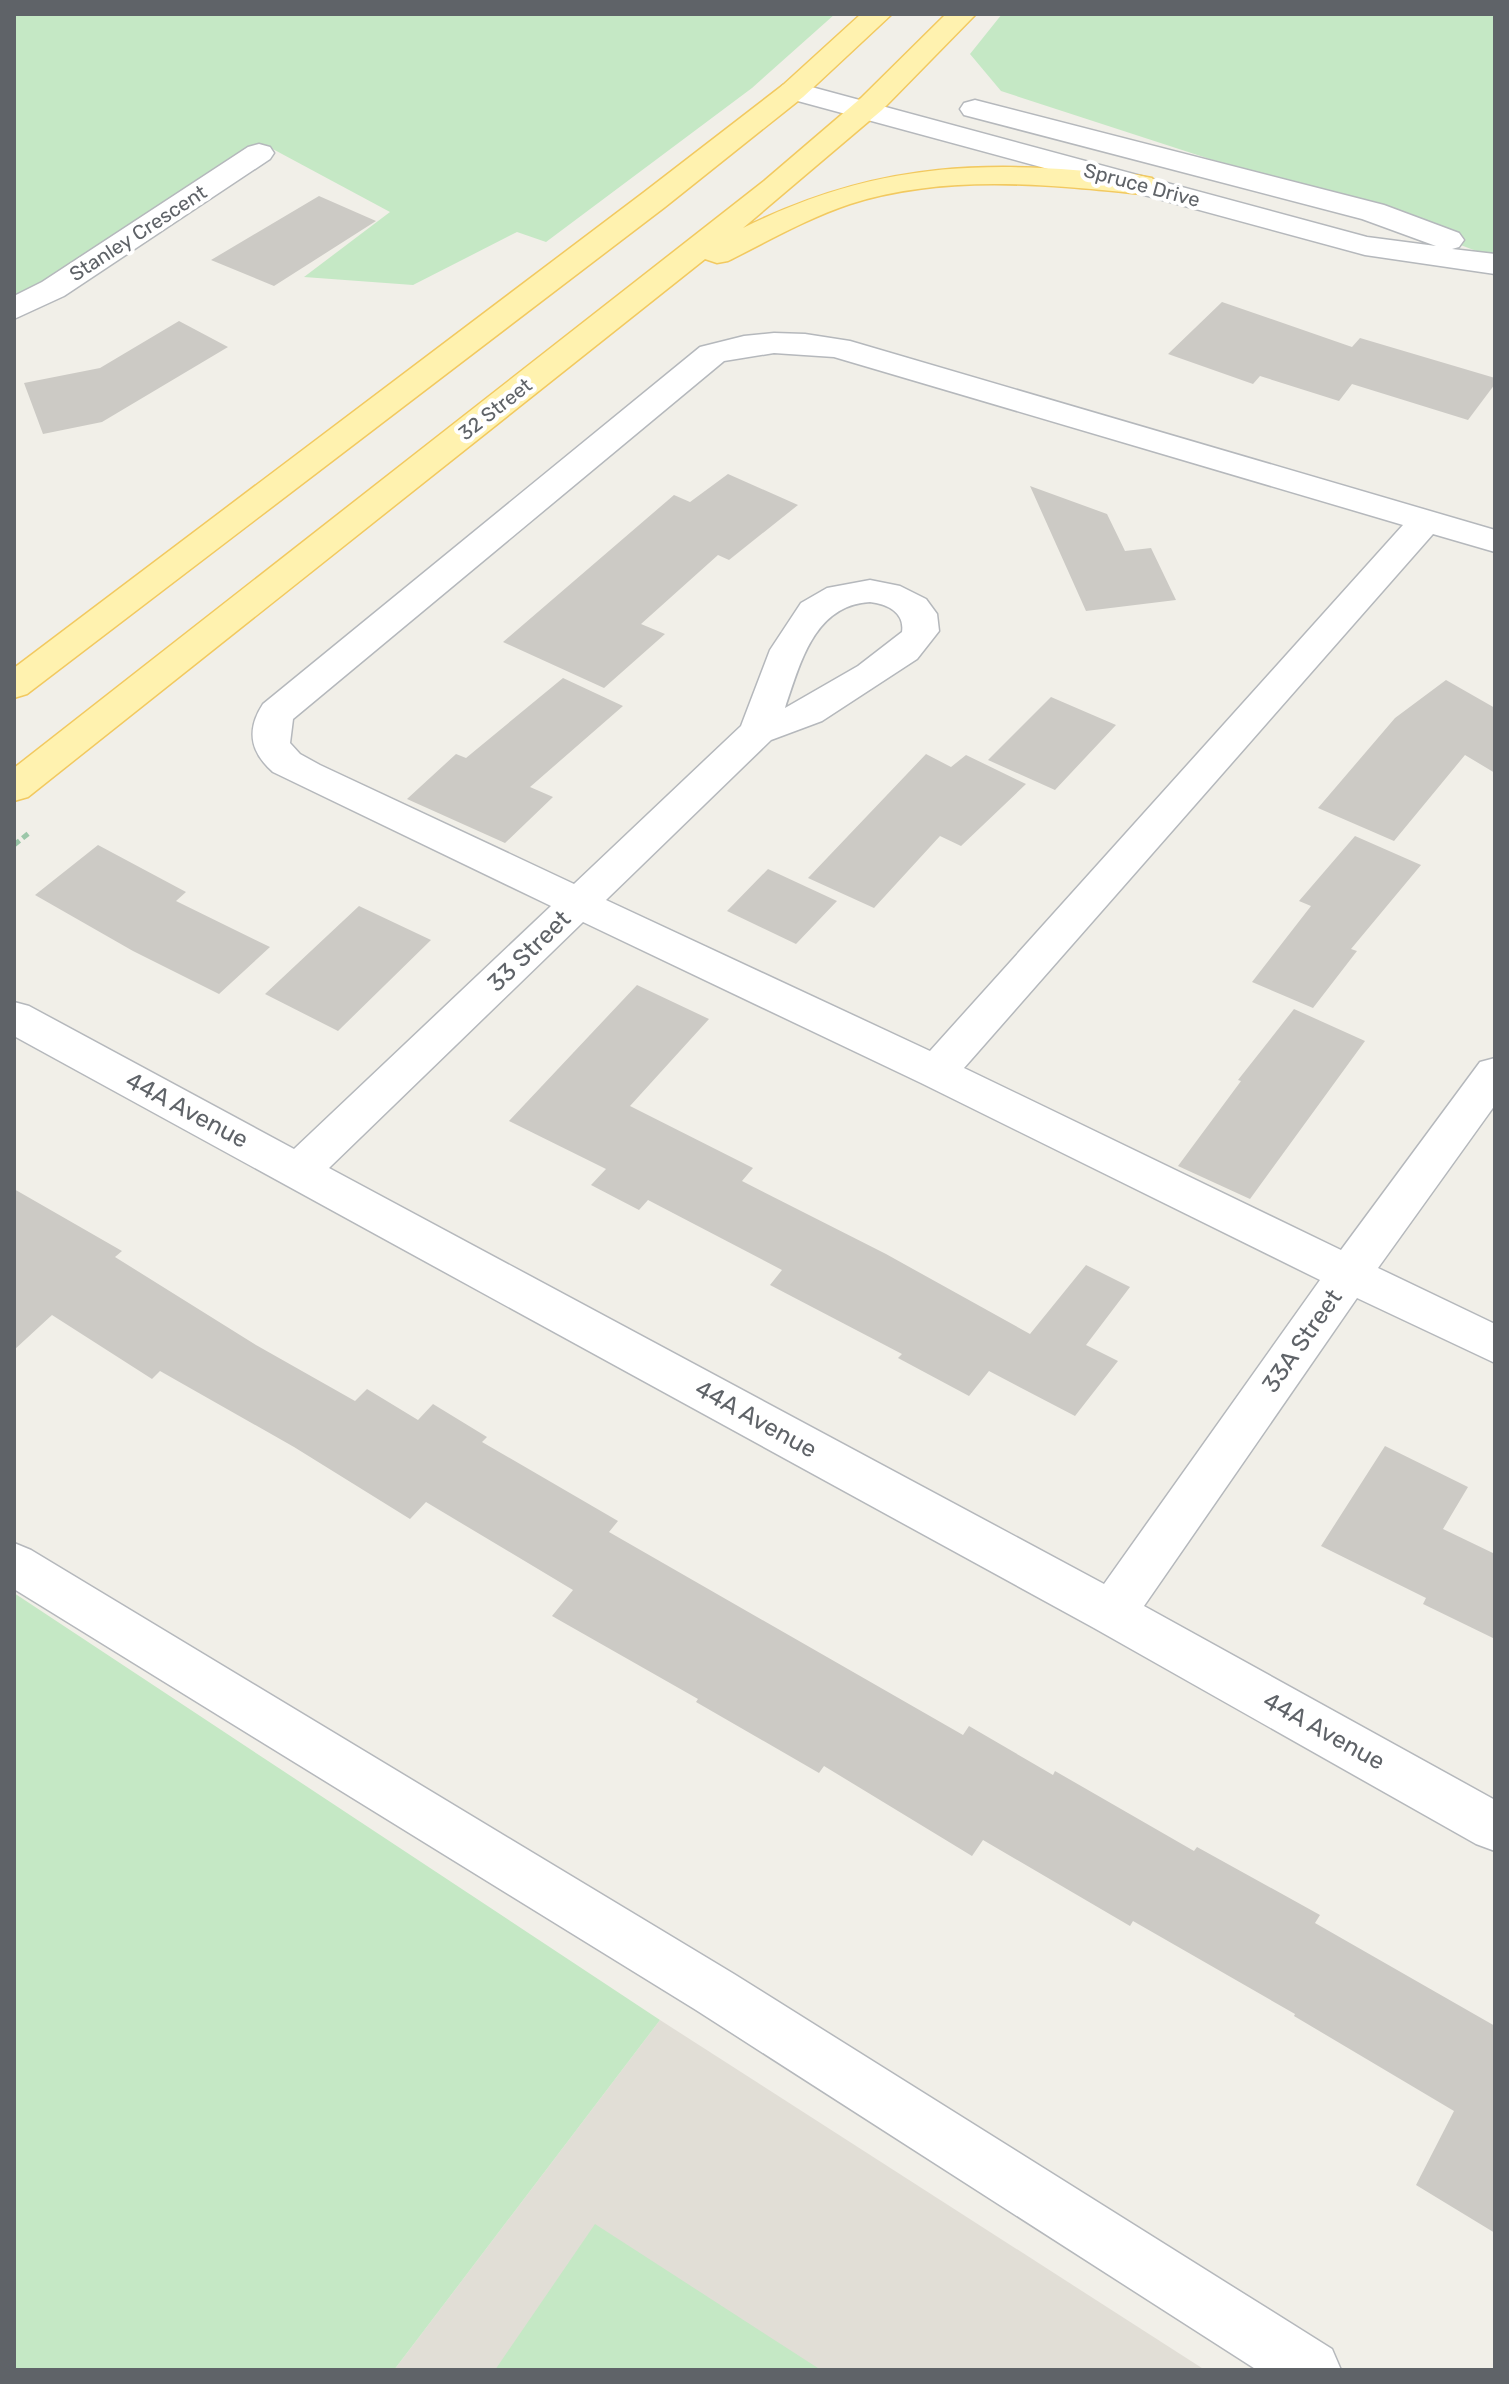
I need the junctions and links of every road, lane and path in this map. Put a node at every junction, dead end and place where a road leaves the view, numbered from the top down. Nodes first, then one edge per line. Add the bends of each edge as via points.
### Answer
1 (878, 14) edge
2 (962, 14) edge
3 (881, 84) junction
4 (793, 91) junction
5 (866, 110) junction
6 (259, 153) dead end
7 (1141, 185) junction
8 (1495, 258) edge
9 (1495, 264) edge
10 (644, 291) junction
11 (14, 309) edge
12 (1426, 521) junction
13 (1495, 541) edge
14 (14, 686) edge
15 (758, 731) dead end
16 (14, 788) edge
17 (577, 904) junction
18 (14, 1017) edge
19 (936, 1072) junction
20 (1495, 1073) edge
21 (300, 1170) junction
22 (1348, 1275) junction
23 (1495, 1345) edge
24 (14, 1564) edge
25 (1112, 1613) junction
26 (1495, 1827) edge
27 (1311, 2370) edge

1 - 3 main road, 32 Street
2 - 3 main road, 32 Street
3 - 4 main road, 32 Street
3 - 5 main road, 32 Street
3 - 8 street, Spruce Drive via 1373,212
4 - 5 street, Spruce Drive
4 - 14 main road, 32 Street
5 - 7 street, Spruce Drive
5 - 10 main road, 32 Street
6 - 11 street, Stanley Crescent via 53,289
7 - 9 street, Spruce Drive via 1365,246
7 - 10 main road via 1003,173 905,180 801,212
10 - 16 main road, 32 Street
12 - 13 street
12 - 17 street via 838,348 767,341 712,354 276,713 268,729 271,747 284,762
12 - 19 street
15 - 17 street, 33 Street
17 - 19 street
17 - 21 street, 33 Street
18 - 21 street, 44A Avenue
19 - 22 street
20 - 22 street, 33A Street
21 - 25 street, 44A Avenue
22 - 23 street
22 - 25 street, 33A Street
24 - 27 street via 715,1992
25 - 26 street, 44A Avenue

